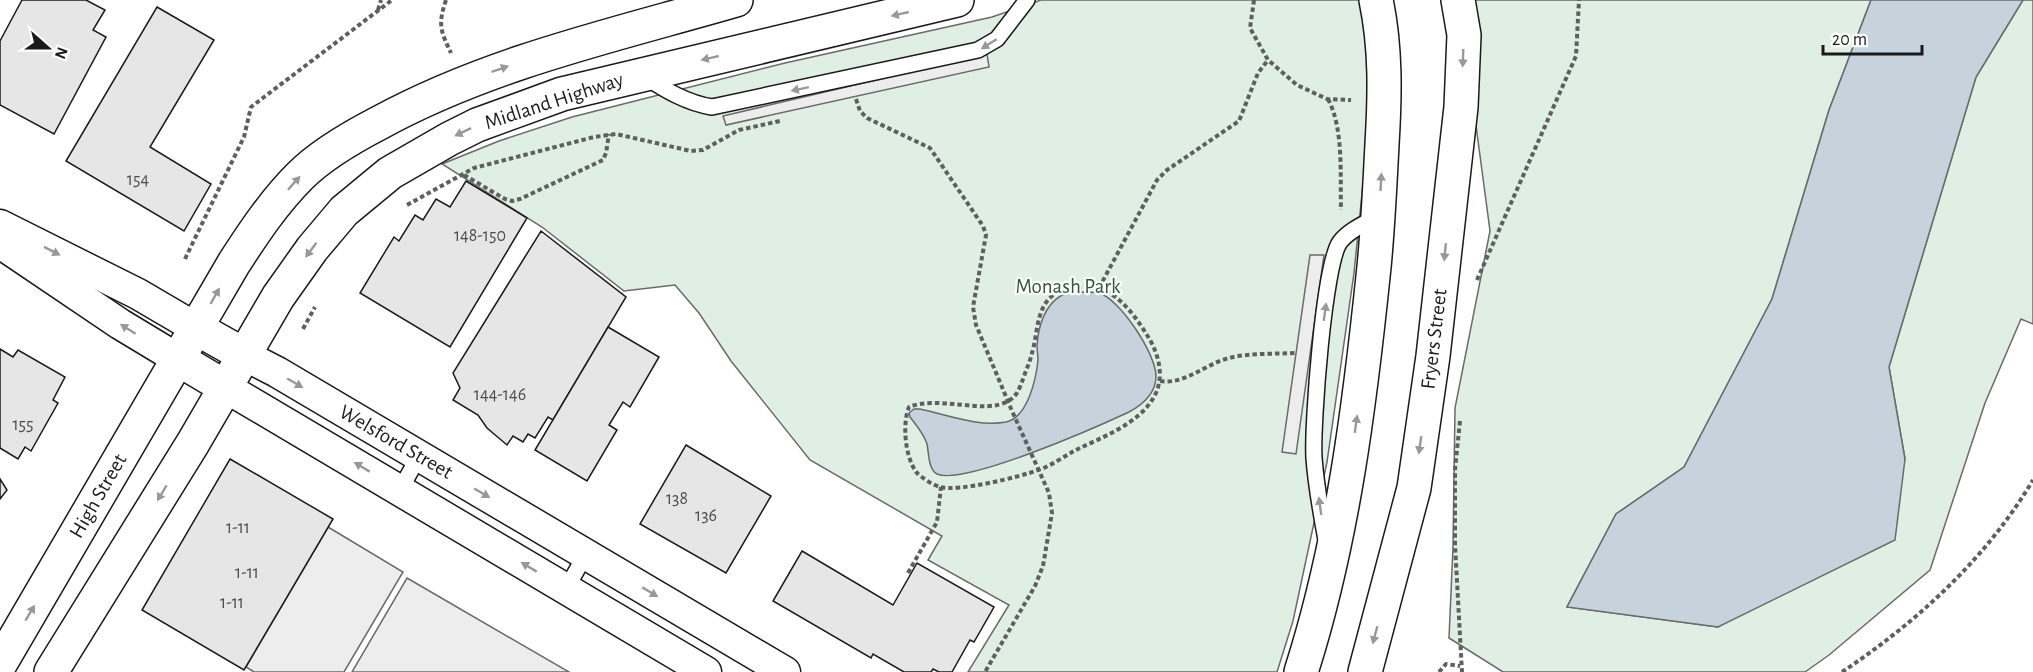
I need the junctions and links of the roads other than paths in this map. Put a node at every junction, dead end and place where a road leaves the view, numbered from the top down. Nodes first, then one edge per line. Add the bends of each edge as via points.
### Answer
1 (736, 0) edge
2 (957, 0) edge
3 (1028, 0) edge
4 (1376, 0) edge
5 (1458, 0) edge
6 (641, 74) junction
7 (1379, 215) junction
8 (0, 225) edge
9 (0, 243) edge
10 (196, 328) junction
11 (244, 355) junction
12 (178, 359) junction
13 (225, 387) junction
14 (419, 456) junction
15 (400, 490) junction
16 (586, 554) junction
17 (1330, 564) junction
18 (566, 589) junction
19 (0, 664) edge
20 (694, 669) edge
21 (51, 672) edge
22 (785, 672) edge
23 (1301, 672) edge
24 (1365, 672) edge

10 -> 1 main road via 262,219 302,175 349,139 476,77
2 -> 6 main road, Midland Highway
3 -> 6 lane via 997,39 978,50 712,107 695,105
7 -> 4 main road via 1385,73
5 -> 24 main road, Fryers Street via 1464,35 1461,107 1433,356 1414,488
6 -> 11 main road, Midland Highway via 509,112 449,139 390,173 344,211 312,249
17 -> 7 main road via 1362,383
17 -> 7 lane via 1314,457 1319,352 1333,256 1342,240
8 -> 10 street, Welsford Street via 138,294
12 -> 9 street, Welsford Street
10 - 11 main road, Welsford Street
10 - 12 main road, High Street
11 - 13 main road
11 -> 14 street, Welsford Street
12 - 13 main road, Welsford Street
19 -> 12 main road, High Street
15 -> 13 street, Welsford Street
13 -> 21 main road
14 - 15 lane
14 -> 16 street, Welsford Street
18 -> 15 street, Welsford Street
16 - 18 lane
16 -> 22 street, Welsford Street
17 - 23 main road
18 - 20 street, Welsford Street

